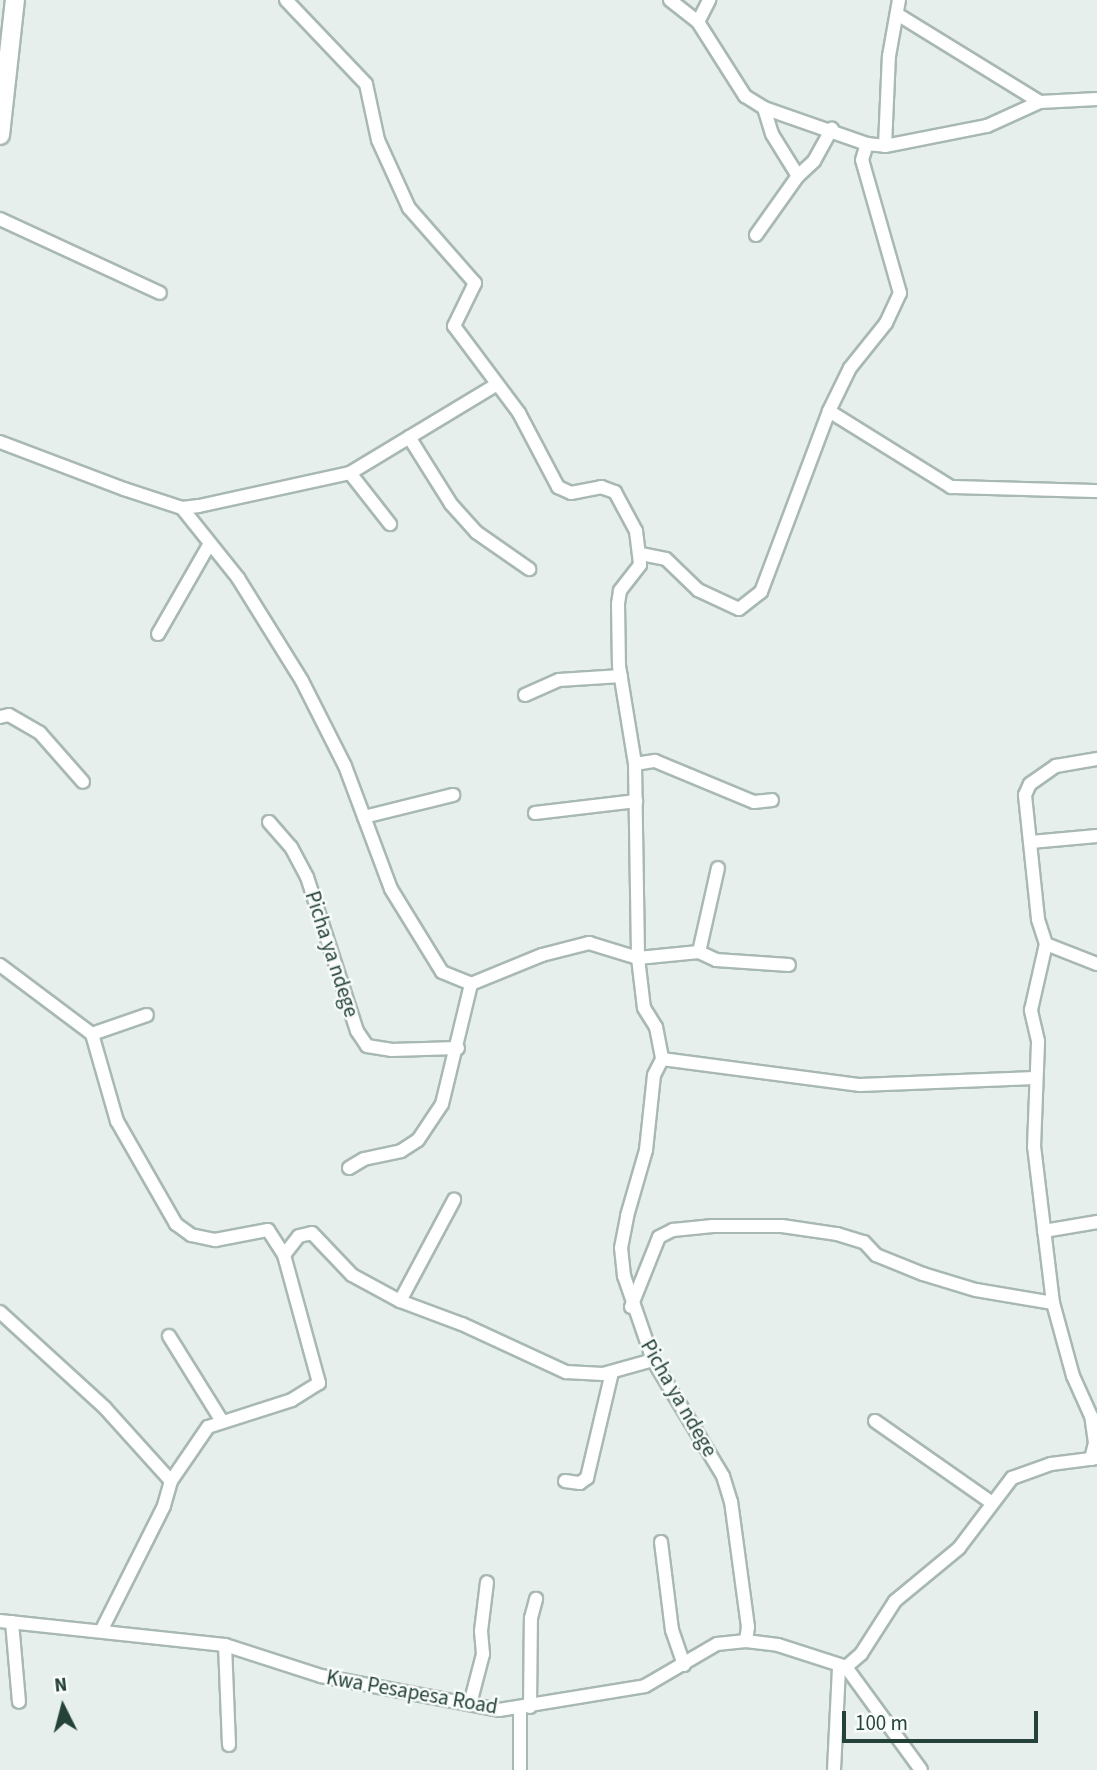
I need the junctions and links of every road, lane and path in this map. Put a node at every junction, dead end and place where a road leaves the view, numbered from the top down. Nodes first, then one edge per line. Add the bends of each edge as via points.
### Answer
1 (15, 0) edge
2 (286, 0) edge
3 (670, 0) edge
4 (709, 0) edge
5 (899, 0) edge
6 (897, 14) junction
7 (698, 22) junction
8 (1097, 99) edge
9 (1040, 102) junction
10 (764, 108) junction
11 (832, 129) junction
12 (0, 135) edge
13 (867, 144) junction
14 (885, 146) junction
15 (798, 176) junction
16 (0, 219) edge
17 (756, 235) dead end
18 (160, 293) dead end
19 (496, 385) junction
20 (829, 411) junction
21 (409, 437) junction
22 (0, 442) edge
23 (350, 473) junction
24 (1097, 491) edge
25 (183, 508) junction
26 (390, 524) dead end
27 (209, 545) junction
28 (641, 554) junction
29 (529, 569) dead end
30 (158, 634) dead end
31 (621, 676) junction
32 (525, 695) dead end
33 (0, 717) edge
34 (1097, 759) edge
35 (635, 764) junction
36 (83, 782) dead end
37 (453, 794) dead end
38 (772, 800) dead end
39 (636, 801) junction
40 (535, 813) dead end
41 (364, 817) junction
42 (269, 822) dead end
43 (1097, 836) edge
44 (1031, 842) junction
45 (718, 868) dead end
46 (1046, 944) junction
47 (699, 953) junction
48 (638, 958) junction
49 (1097, 964) edge
50 (0, 965) edge
51 (789, 965) dead end
52 (471, 984) junction
53 (147, 1015) dead end
54 (92, 1034) junction
55 (458, 1048) junction
56 (662, 1059) junction
57 (1035, 1078) junction
58 (349, 1168) dead end
59 (454, 1199) dead end
60 (1097, 1222) edge
61 (1044, 1231) junction
62 (284, 1255) junction
63 (400, 1301) junction
64 (1052, 1303) junction
65 (631, 1308) junction
66 (0, 1312) edge
67 (169, 1336) dead end
68 (653, 1360) junction
69 (612, 1372) junction
70 (222, 1421) junction
71 (875, 1421) dead end
72 (1094, 1458) edge
73 (171, 1481) junction
74 (565, 1481) dead end
75 (992, 1503) junction
76 (662, 1542) dead end
77 (487, 1582) dead end
78 (536, 1599) dead end
79 (6, 1621) edge
80 (100, 1631) junction
81 (746, 1641) junction
82 (225, 1645) junction
83 (684, 1665) junction
84 (842, 1667) junction
85 (19, 1702) dead end
86 (470, 1704) junction
87 (525, 1708) junction
88 (229, 1745) dead end
89 (520, 1770) edge
90 (834, 1770) edge
91 (921, 1770) edge

1 - 12 street
2 - 19 street via 366,84 378,140 408,208 475,283 454,326
3 - 7 street
4 - 7 street
5 - 6 street
6 - 9 street
6 - 14 street via 889,56
7 - 10 street via 741,90
8 - 9 street
9 - 14 street via 987,126
10 - 11 street
10 - 15 street via 772,134
11 - 13 street
11 - 15 street via 814,162
13 - 14 street
13 - 20 street via 862,160 900,293 886,323 850,368
15 - 17 street
16 - 18 street
19 - 21 street
19 - 28 street via 519,413 561,491 601,487 619,496
20 - 24 street via 951,487
20 - 28 street via 761,592 748,606 739,609 712,598 681,578 666,559
21 - 23 street
21 - 29 street via 451,504 476,532
22 - 25 street
23 - 25 street
23 - 26 street
25 - 27 street
27 - 30 street
27 - 41 street via 238,578 302,681
28 - 31 street via 640,565 618,597
31 - 32 street via 567,679
31 - 35 street
33 - 36 street via 9,715 40,733
34 - 44 street via 1056,766 1030,784 1025,813
35 - 38 street via 655,761 754,802
35 - 39 street
37 - 41 street
39 - 40 street
39 - 48 street
41 - 52 street via 391,890 422,944 442,972
42 - 55 street, Picha ya ndege via 291,847 307,877 357,1031 367,1045 391,1050
43 - 44 street
44 - 46 street via 1038,919
45 - 47 street
46 - 49 street
46 - 57 street via 1031,1010 1038,1041
47 - 48 street
47 - 51 street via 716,960
48 - 52 street via 604,945 575,945
48 - 56 street via 644,1008 656,1027
50 - 54 street
52 - 55 street
53 - 54 street
54 - 62 street via 117,1121 176,1224 206,1239 268,1230
55 - 58 street via 442,1104 418,1140 401,1152 364,1159
56 - 57 street via 848,1084
56 - 65 street, Picha ya ndege via 654,1074 646,1150 621,1248
57 - 61 street via 1034,1147
59 - 63 street
60 - 61 street
61 - 64 street
62 - 63 street via 299,1236 312,1233 352,1275
62 - 70 street via 319,1384 292,1400
63 - 69 street via 566,1371 584,1375
64 - 65 street via 976,1290 923,1274 876,1255 864,1242 836,1234 782,1226 713,1226 673,1230 659,1237
64 - 72 street via 1073,1376 1091,1416
65 - 68 street, Picha ya ndege
66 - 73 street via 113,1416
67 - 70 street
68 - 69 street
68 - 81 street, Picha ya ndege via 715,1461 731,1502
69 - 74 street via 587,1478 580,1483
70 - 73 street via 195,1442
71 - 75 street
72 - 75 street via 1021,1473
73 - 80 street via 164,1506
75 - 84 street via 958,1548 895,1601 861,1654
76 - 83 street via 672,1630
77 - 86 street via 483,1654
78 - 87 street
79 - 80 street, Kwa Pesapesa Road
79 - 85 street
80 - 82 street, Kwa Pesapesa Road
81 - 83 street, Kwa Pesapesa Road via 717,1644
81 - 84 street, Kwa Pesapesa Road via 810,1652
82 - 86 street, Kwa Pesapesa Road via 321,1676
82 - 88 street
83 - 87 street, Kwa Pesapesa Road via 635,1688
84 - 90 street
84 - 91 street
86 - 87 street, Kwa Pesapesa Road
87 - 89 street

